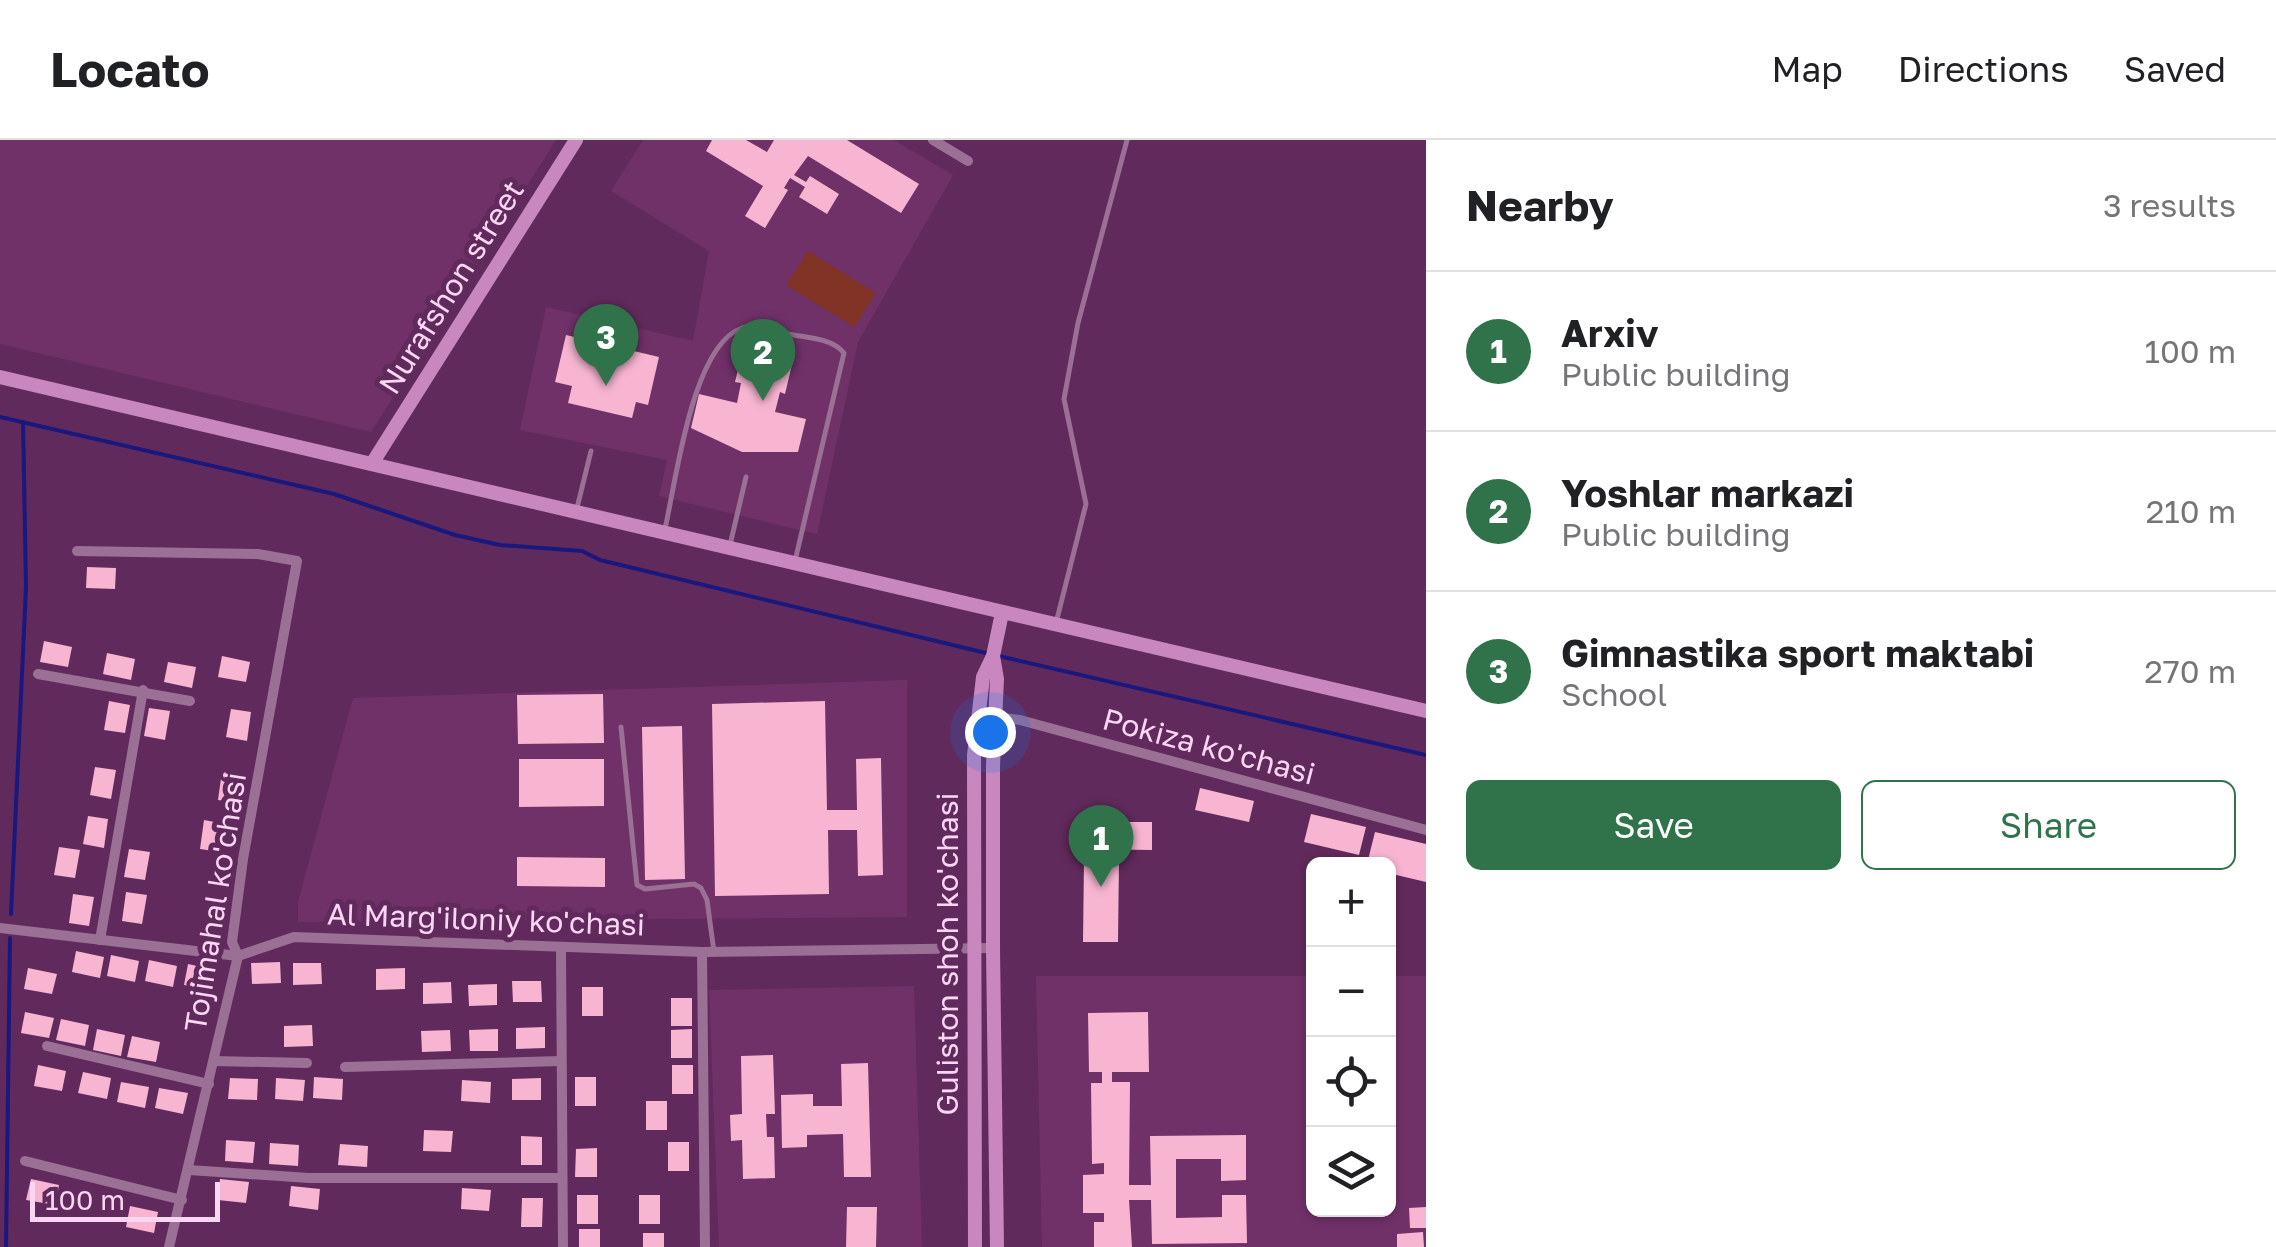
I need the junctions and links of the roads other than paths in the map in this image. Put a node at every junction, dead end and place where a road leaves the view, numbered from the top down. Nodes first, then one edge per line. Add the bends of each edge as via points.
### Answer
1 (576, 140) edge
2 (932, 140) edge
3 (1128, 140) edge
4 (968, 161) dead end
5 (0, 376) edge
6 (591, 451) dead end
7 (373, 462) junction
8 (746, 477) dead end
9 (576, 511) junction
10 (664, 532) junction
11 (729, 548) junction
12 (76, 551) dead end
13 (795, 563) junction
14 (1001, 619) junction
15 (1056, 623) junction
16 (993, 656) junction
17 (38, 674) dead end
18 (143, 690) junction
19 (190, 700) dead end
20 (1426, 711) edge
21 (978, 715) junction
22 (996, 717) junction
23 (621, 727) dead end
24 (1426, 830) edge
25 (0, 928) edge
26 (100, 940) junction
27 (992, 948) junction
28 (561, 949) junction
29 (974, 949) junction
30 (708, 952) junction
31 (238, 956) junction
32 (46, 1046) dead end
33 (214, 1061) junction
34 (562, 1061) junction
35 (307, 1063) dead end
36 (345, 1068) dead end
37 (209, 1084) junction
38 (25, 1160) dead end
39 (189, 1170) junction
40 (562, 1178) junction
41 (182, 1200) junction
42 (169, 1247) edge
43 (562, 1247) edge
44 (705, 1247) edge
45 (975, 1247) edge
46 (997, 1247) edge

1 - 7 main road, Nurafshon street
2 - 4 street
3 - 15 lane via 1064,400 1086,504
5 - 7 main road
6 - 9 lane
7 - 9 main road
8 - 11 lane
9 - 10 main road
10 - 11 main road
10 - 13 lane via 696,389 724,338 752,326 826,342 844,353
11 - 13 main road
12 - 31 street, Tojimahal ko'chasi via 258,554 297,561 243,860 232,942
13 - 14 main road
14 - 15 main road
14 - 16 main road
15 - 20 main road
16 - 21 main road, Guliston shoh ko'chasi
16 - 22 main road, Guliston shoh ko'chasi
17 - 18 street
18 - 19 street
18 - 26 street
21 - 22 street, Pokiza ko'chasi
21 - 29 main road, Guliston shoh ko'chasi
22 - 24 street, Pokiza ko'chasi
22 - 27 main road, Guliston shoh ko'chasi
23 - 30 lane via 637,885 701,888
25 - 26 street, Al Marg'iloniy ko'chasi
26 - 31 street, Al Marg'iloniy ko'chasi
27 - 29 street, Al Marg'iloniy ko'chasi
27 - 46 main road, Guliston shoh ko'chasi
28 - 30 street, Al Marg'iloniy ko'chasi
28 - 31 street, Al Marg'iloniy ko'chasi via 294,937
28 - 34 street
29 - 30 street, Al Marg'iloniy ko'chasi
29 - 45 main road, Guliston shoh ko'chasi
30 - 44 street
31 - 33 street, Tojimahal ko'chasi
32 - 37 street
33 - 35 street
33 - 37 street, Tojimahal ko'chasi
34 - 36 street
34 - 40 street
37 - 39 street, Tojimahal ko'chasi
38 - 41 street
39 - 40 street via 309,1178
39 - 41 street, Tojimahal ko'chasi
40 - 43 street
41 - 42 street, Tojimahal ko'chasi

